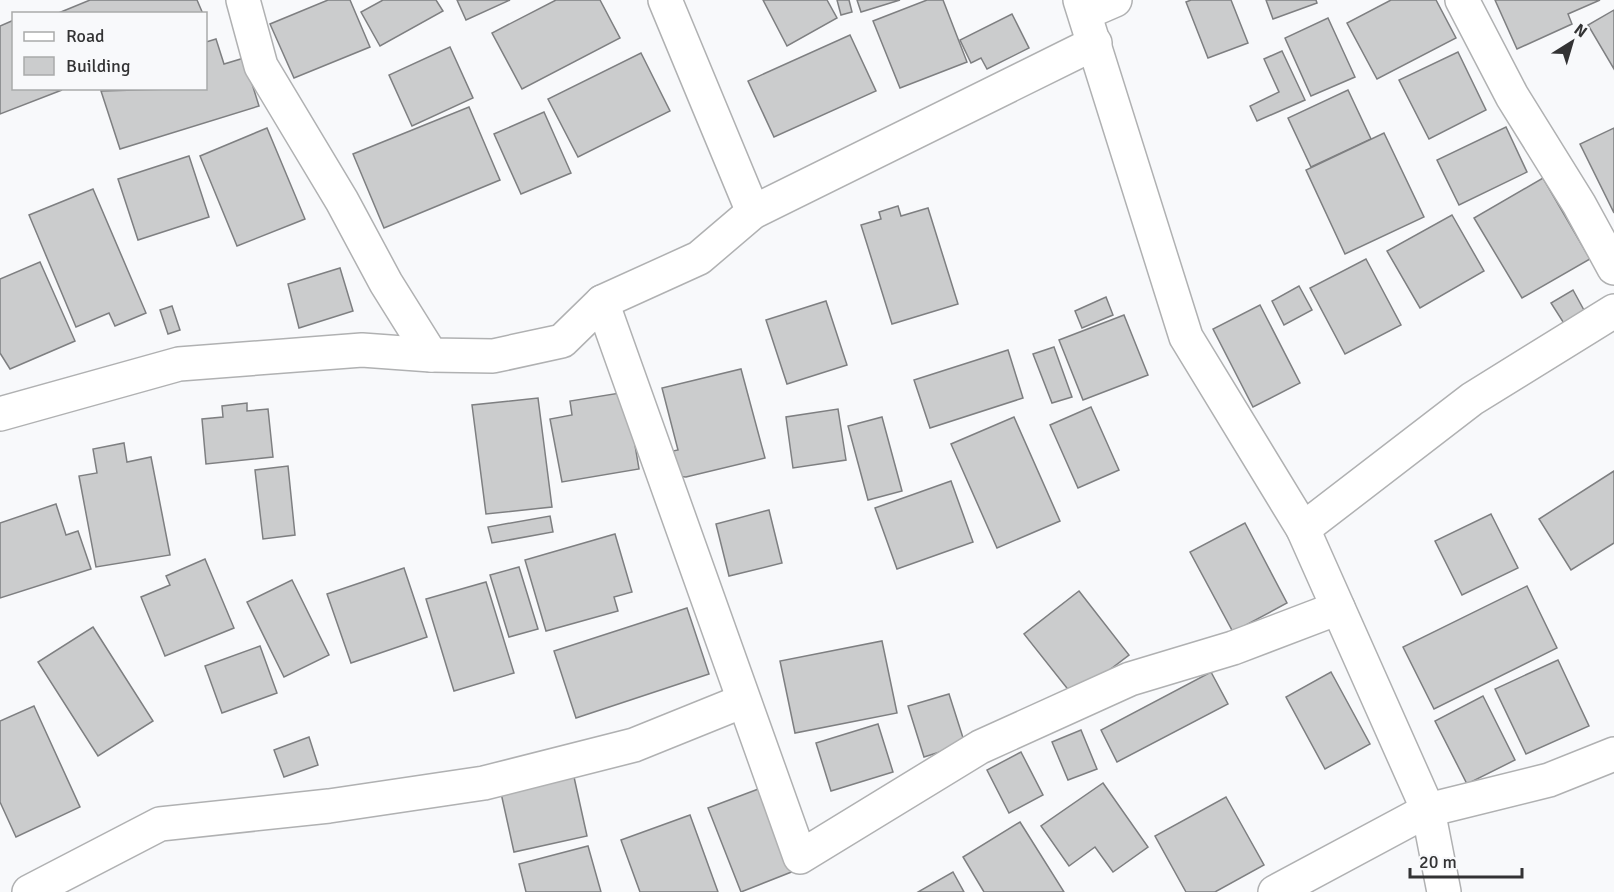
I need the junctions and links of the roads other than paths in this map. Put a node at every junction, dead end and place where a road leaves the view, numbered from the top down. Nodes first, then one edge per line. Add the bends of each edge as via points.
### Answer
1 (243, 0) edge
2 (665, 0) edge
3 (1115, 0) edge
4 (1462, 0) edge
5 (1087, 18) edge
6 (753, 212) junction
7 (1614, 268) edge
8 (602, 302) junction
9 (1614, 311) edge
10 (431, 355) junction
11 (2, 408) edge
12 (1303, 529) junction
13 (1338, 608) junction
14 (743, 701) junction
15 (1614, 754) edge
16 (1428, 810) junction
17 (29, 892) edge
18 (1275, 892) edge
19 (1444, 892) edge

1 - 10 street via 261,66
2 - 6 street
3 - 5 street
4 - 7 street via 1512,96 1580,204
5 - 6 street
5 - 12 street via 1186,337
6 - 8 street via 699,258
8 - 10 street via 562,341 493,356
8 - 14 street
9 - 12 street via 1472,399
10 - 11 street via 362,350 179,364
12 - 13 street
13 - 14 street via 1233,648 1130,679 980,747 800,857
13 - 16 street
14 - 17 street via 634,745 484,783 328,806 160,824
15 - 16 street via 1549,780
16 - 18 street
16 - 19 street

